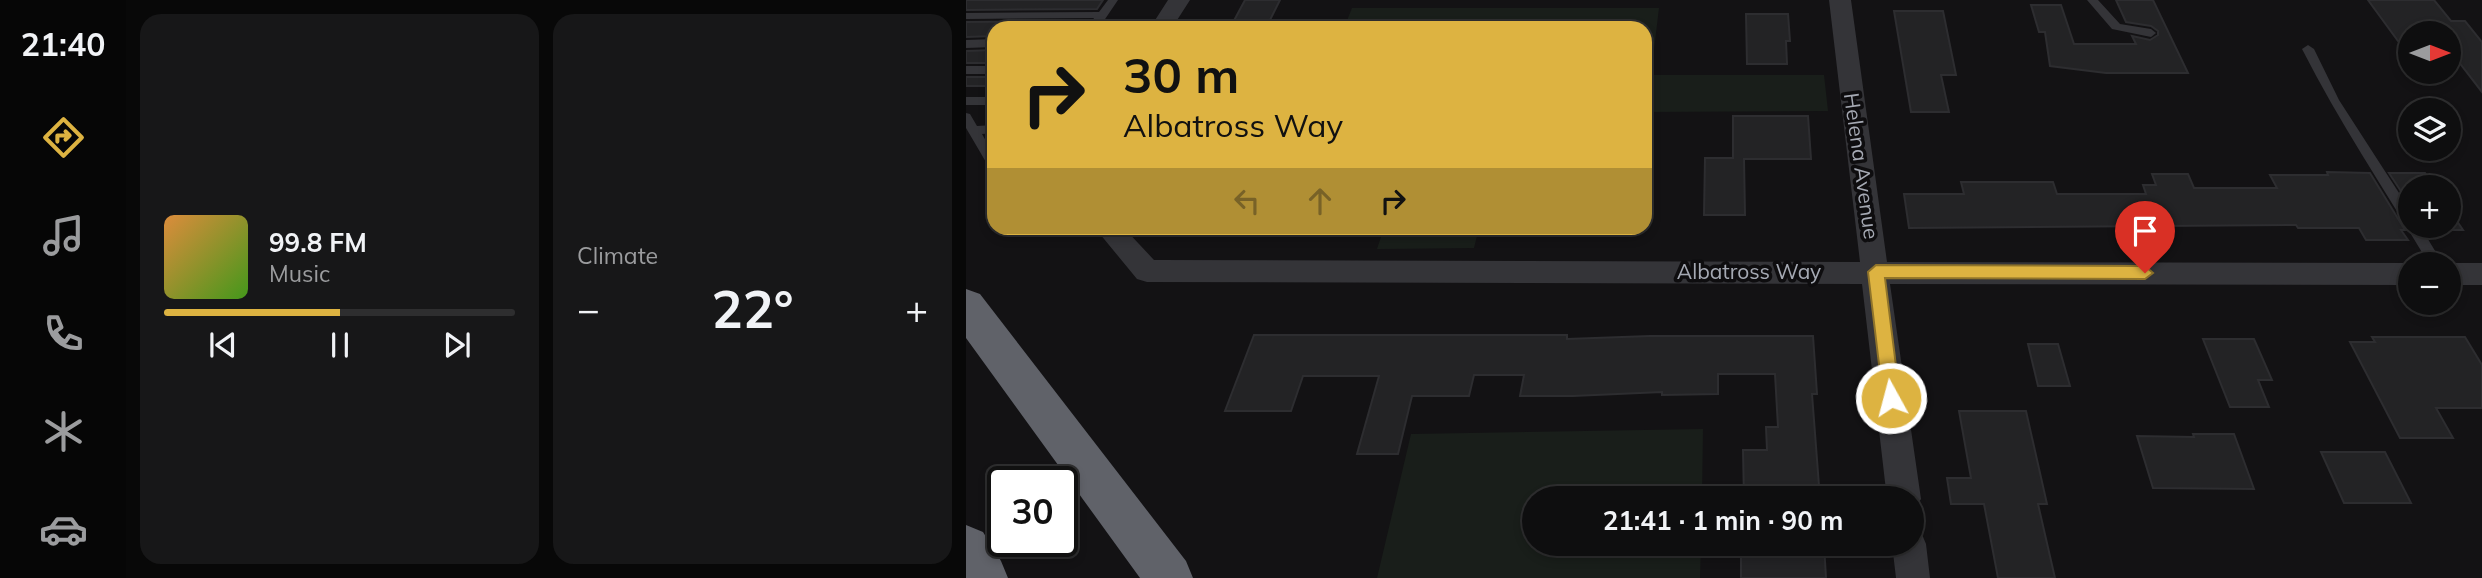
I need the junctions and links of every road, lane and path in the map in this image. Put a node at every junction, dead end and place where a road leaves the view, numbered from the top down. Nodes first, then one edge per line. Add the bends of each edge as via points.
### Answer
1 (1114, 0) edge
2 (1178, 0) edge
3 (1840, 0) edge
4 (2092, 0) edge
5 (1103, 15) junction
6 (966, 16) edge
7 (1098, 21) edge
8 (1165, 21) edge
9 (2151, 33) dead end
10 (987, 43) edge
11 (966, 44) edge
12 (2308, 49) dead end
13 (966, 70) edge
14 (987, 70) edge
15 (966, 101) edge
16 (987, 101) edge
17 (966, 117) edge
18 (987, 129) edge
19 (974, 130) junction
20 (987, 153) edge
21 (2398, 202) edge
22 (1114, 235) edge
23 (1876, 272) junction
24 (2398, 274) edge
25 (2461, 274) edge
26 (2482, 274) edge
27 (966, 305) edge
28 (1902, 486) edge
29 (966, 549) edge
30 (1910, 556) edge
31 (984, 578) edge
32 (1169, 578) edge
33 (1913, 578) edge

1 - 5 lane
2 - 8 street
3 - 23 street, Helena Avenue
4 - 9 lane via 2104,20 2116,27
5 - 6 lane
5 - 7 lane
10 - 11 lane
12 - 21 lane via 2334,101
13 - 14 lane
15 - 16 lane
17 - 19 lane
18 - 19 lane
19 - 20 lane
22 - 23 street, Albatross Way via 1147,271
23 - 24 street, Albatross Way
23 - 28 street, Helena Avenue
25 - 26 street
27 - 32 highway
29 - 31 highway
30 - 33 street

